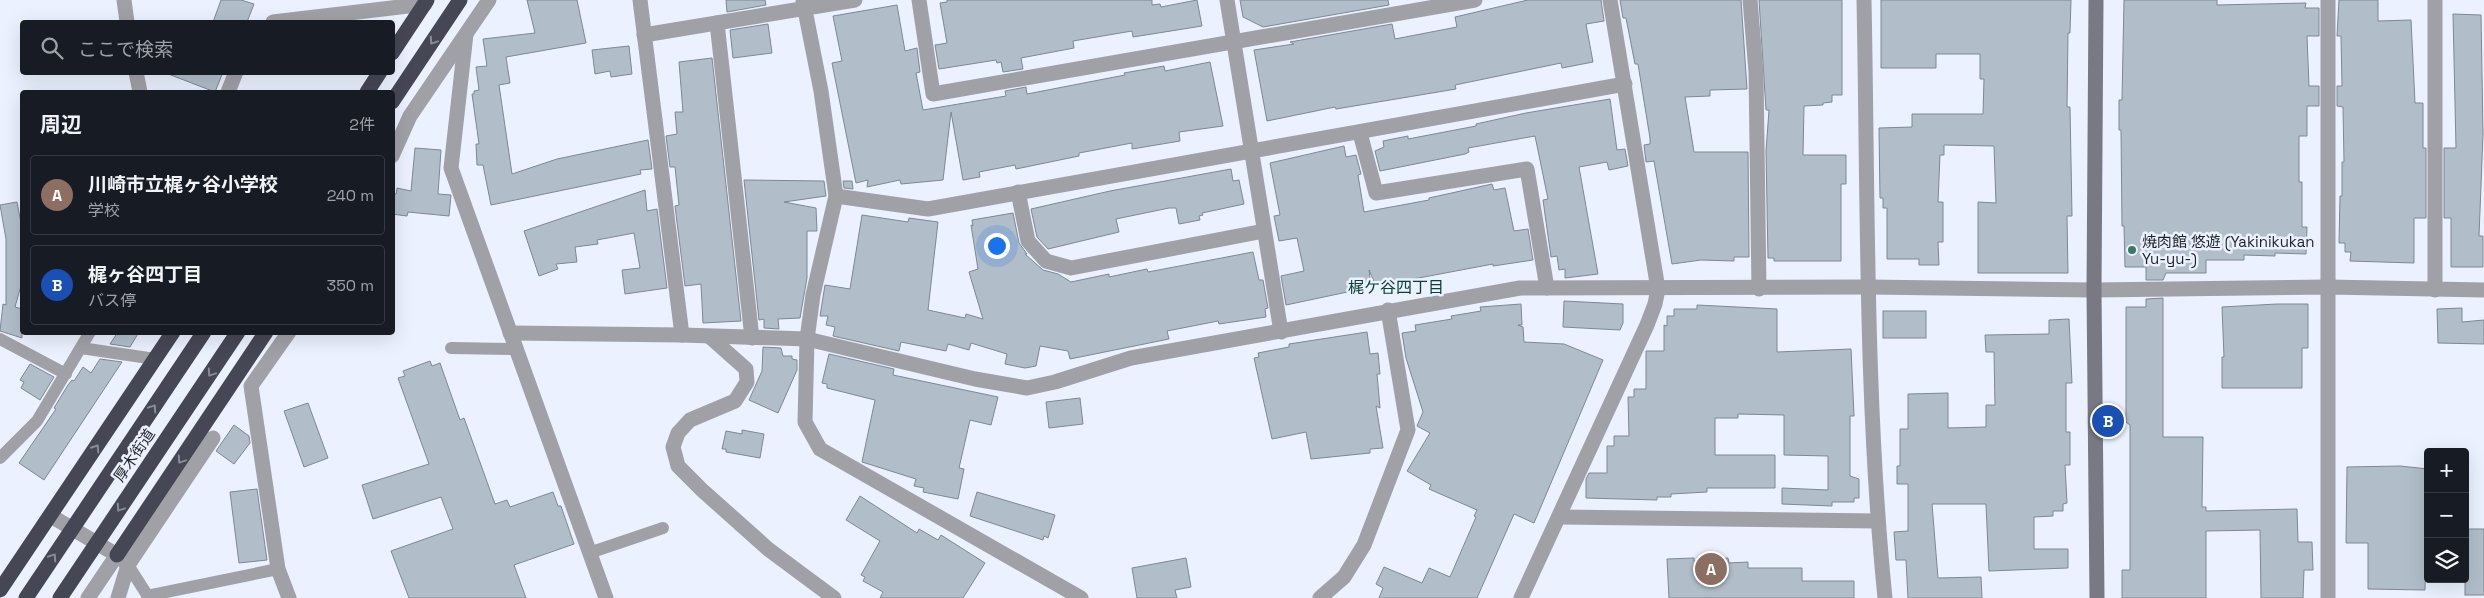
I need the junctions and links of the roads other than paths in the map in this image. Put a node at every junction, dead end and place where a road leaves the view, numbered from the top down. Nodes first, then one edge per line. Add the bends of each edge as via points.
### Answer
1 (124, 0) edge
2 (460, 0) edge
3 (489, 0) edge
4 (640, 0) edge
5 (855, 0) edge
6 (919, 0) edge
7 (1227, 0) edge
8 (1475, 0) edge
9 (1610, 0) edge
10 (1750, 0) edge
11 (1864, 0) edge
12 (2096, 0) edge
13 (2328, 0) edge
14 (2435, 0) edge
15 (426, 2) edge
16 (804, 4) edge
17 (128, 20) edge
18 (288, 20) edge
19 (717, 23) junction
20 (466, 34) junction
21 (644, 35) junction
22 (1234, 42) junction
23 (395, 48) edge
24 (137, 75) edge
25 (235, 75) edge
26 (378, 75) edge
27 (1625, 84) junction
28 (140, 90) edge
29 (229, 90) edge
30 (368, 90) edge
31 (395, 98) edge
32 (1360, 132) junction
33 (395, 149) edge
34 (1251, 151) junction
35 (1018, 192) junction
36 (836, 196) junction
37 (1264, 231) junction
38 (1869, 287) junction
39 (2328, 287) junction
40 (1547, 288) junction
41 (1658, 289) junction
42 (1759, 289) junction
43 (2094, 290) junction
44 (2435, 290) junction
45 (2484, 290) edge
46 (1388, 310) junction
47 (1281, 332) junction
48 (510, 334) junction
49 (88, 335) edge
50 (171, 335) edge
51 (202, 335) edge
52 (236, 335) edge
53 (264, 335) edge
54 (287, 335) edge
55 (682, 335) junction
56 (710, 336) junction
57 (752, 338) junction
58 (0, 339) edge
59 (807, 339) junction
60 (81, 348) junction
61 (451, 348) dead end
62 (516, 349) junction
63 (155, 359) junction
64 (66, 374) junction
65 (214, 438) dead end
66 (0, 458) edge
67 (51, 516) junction
68 (1560, 517) junction
69 (1877, 521) junction
70 (663, 528) dead end
71 (589, 553) junction
72 (122, 560) junction
73 (278, 569) junction
74 (0, 590) edge
75 (148, 597) edge
76 (26, 598) edge
77 (60, 598) edge
78 (88, 598) edge
79 (118, 598) edge
80 (289, 598) edge
81 (606, 598) edge
82 (834, 598) edge
83 (1081, 598) edge
84 (1320, 598) edge
85 (1522, 598) edge
86 (1885, 598) edge
87 (2098, 598) edge
88 (2328, 598) edge

1 - 17 street
2 -> 31 highway
3 - 20 street
4 - 21 street
5 - 16 street
6 - 22 street via 934,94
7 - 22 street
8 - 22 street
9 - 27 street
10 - 42 street via 1756,72
11 - 38 street
12 - 43 street
13 - 39 street
14 - 44 street
15 - 18 street
15 - 23 highway
16 - 19 street
16 - 36 street
19 - 21 street
19 - 57 street
20 - 33 street via 410,116
20 - 48 street via 450,168
21 - 55 street
22 - 34 street
24 - 28 street
25 - 29 street
26 - 30 highway
27 - 32 street
27 - 41 street
32 - 34 street
32 - 40 street via 1376,193 1527,169
34 - 35 street
34 - 37 street
35 - 36 street via 928,208
35 - 37 street via 1028,241 1046,261 1071,268
36 - 59 street via 813,295
37 - 47 street
38 - 42 street
38 - 43 street
38 - 69 street
39 - 43 street
39 - 44 street
39 - 88 street
40 - 41 street
40 - 46 street via 1520,288
41 - 42 street
41 - 68 street via 1647,325
43 - 87 street
44 - 45 street
46 - 47 street
46 - 84 street via 1408,430 1364,545 1344,577
47 - 59 street via 1131,358 1027,388 974,379
48 - 55 street
48 - 62 street
49 - 60 lane
50 - 63 highway
76 -> 51 highway, 厚木街道, bridge
52 -> 77 highway, 厚木街道, bridge
53 -> 72 highway
54 - 73 street via 252,386
55 - 56 street
56 - 57 street
56 - 82 street via 746,369 747,382 735,401 690,420 678,433 673,447 678,466 768,549
57 - 59 street
58 - 64 lane
59 - 83 street via 805,422 820,449
60 - 63 lane
60 - 64 lane
61 - 62 lane
62 - 71 street
67 -> 63 highway
64 - 66 lane via 37,421
65 - 72 street
67 - 72 street
67 - 74 highway
68 - 69 street
68 - 85 street
69 - 86 street
70 - 71 lane
71 - 81 street
72 - 75 lane
72 - 78 street
72 - 79 street
73 - 75 lane
73 - 80 street

